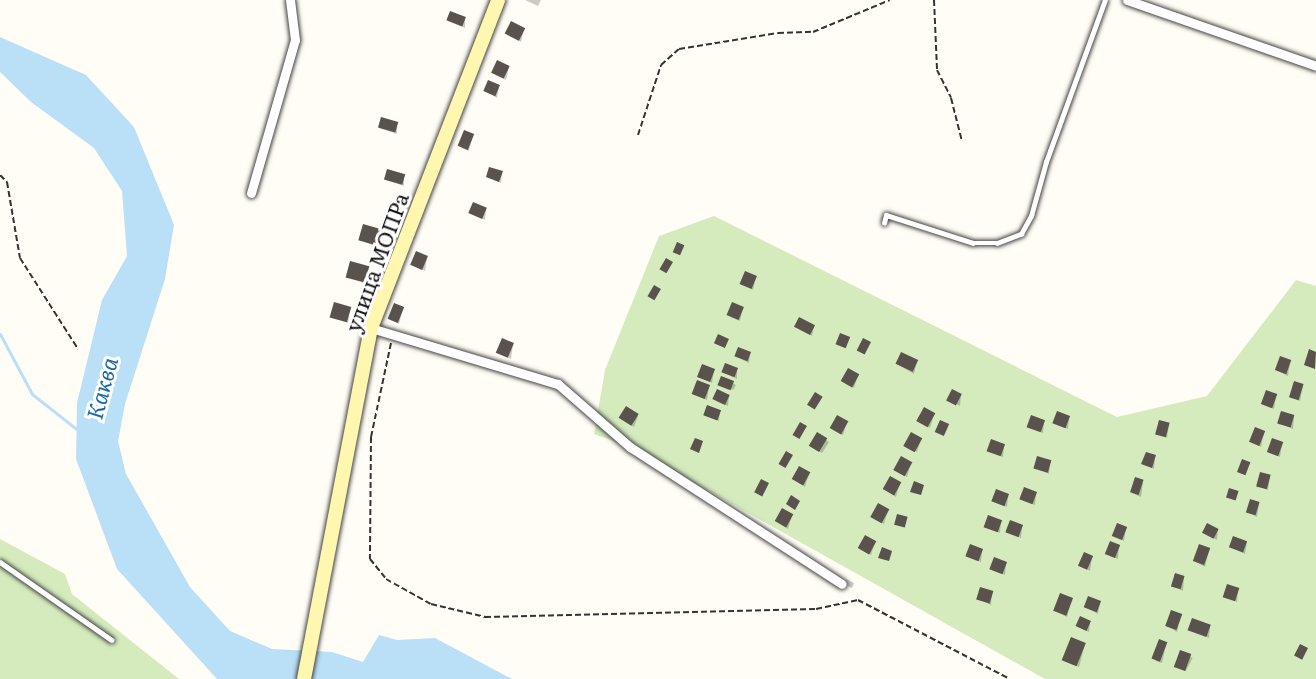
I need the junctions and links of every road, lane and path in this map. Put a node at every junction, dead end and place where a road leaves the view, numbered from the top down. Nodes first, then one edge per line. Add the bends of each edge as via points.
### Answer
1 (290, 0) edge
2 (498, 0) edge
3 (890, 0) edge
4 (934, 0) edge
5 (1105, 0) edge
6 (1127, 0) edge
7 (1316, 66) edge
8 (638, 135) dead end
9 (962, 141) dead end
10 (0, 175) edge
11 (250, 193) dead end
12 (884, 223) dead end
13 (371, 328) junction
14 (390, 334) junction
15 (78, 349) dead end
16 (0, 562) edge
17 (842, 584) dead end
18 (112, 640) dead end
19 (304, 679) edge
20 (1010, 679) edge

1 - 11 street via 295,40
2 - 13 main road, улица МОПРа
3 - 8 path via 813,32 778,33 680,49 661,65
4 - 9 path via 937,70 951,98
5 - 12 lane via 1046,162 1031,216 1021,234 997,243 973,243 886,215
6 - 7 street
10 - 15 path via 7,182 20,258
13 - 14 street
13 - 19 main road, улица МОПРа
14 - 17 street via 558,384 630,447
14 - 20 path via 392,352 371,437 370,559 395,584 431,604 485,617 816,609 858,600
16 - 18 lane

